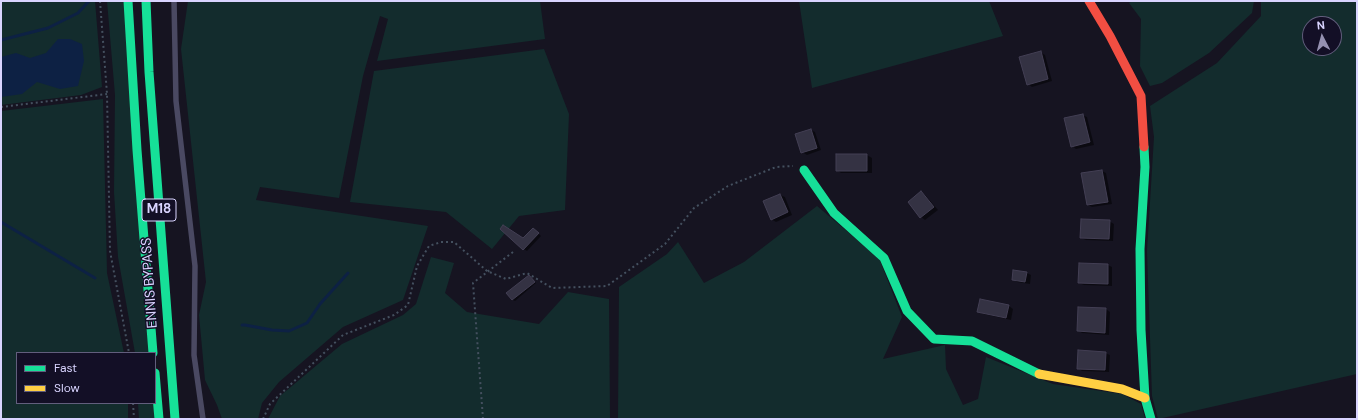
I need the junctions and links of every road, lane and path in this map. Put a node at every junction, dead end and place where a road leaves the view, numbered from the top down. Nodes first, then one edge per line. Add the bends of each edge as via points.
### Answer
1 (100, 1) edge
2 (128, 1) edge
3 (146, 1) edge
4 (174, 1) edge
5 (1089, 1) edge
6 (107, 94) junction
7 (1, 107) edge
8 (804, 170) joint
9 (513, 252) dead end
10 (486, 271) junction
11 (129, 352) edge
12 (153, 352) edge
13 (156, 384) edge
14 (1145, 398) junction
15 (133, 404) edge
16 (134, 419) edge
17 (159, 419) edge
18 (175, 419) edge
19 (203, 419) edge
20 (263, 419) edge
21 (482, 419) edge
22 (1151, 419) edge

1 - 6 path
2 - 12 main road, ENNIS BYPASS / M18
3 - 18 main road, ENNIS BYPASS / M18
4 - 19 lane via 176,101 195,266 194,355
5 - 14 main road via 1141,96 1145,167 1140,249 1141,330
6 - 7 path
6 - 11 path via 110,251
8 - 10 path via 795,166 776,167 728,186 694,208 665,244 607,286 552,288 527,273 506,279
8 - 14 main road via 834,213 884,258 907,311 934,339 972,341 1039,374 1122,389
9 - 10 path
10 - 20 path via 454,242 440,242 429,246 417,266 408,306 394,315 343,335 270,404
10 - 21 path via 473,283
13 - 17 main road
14 - 22 main road
15 - 16 path

